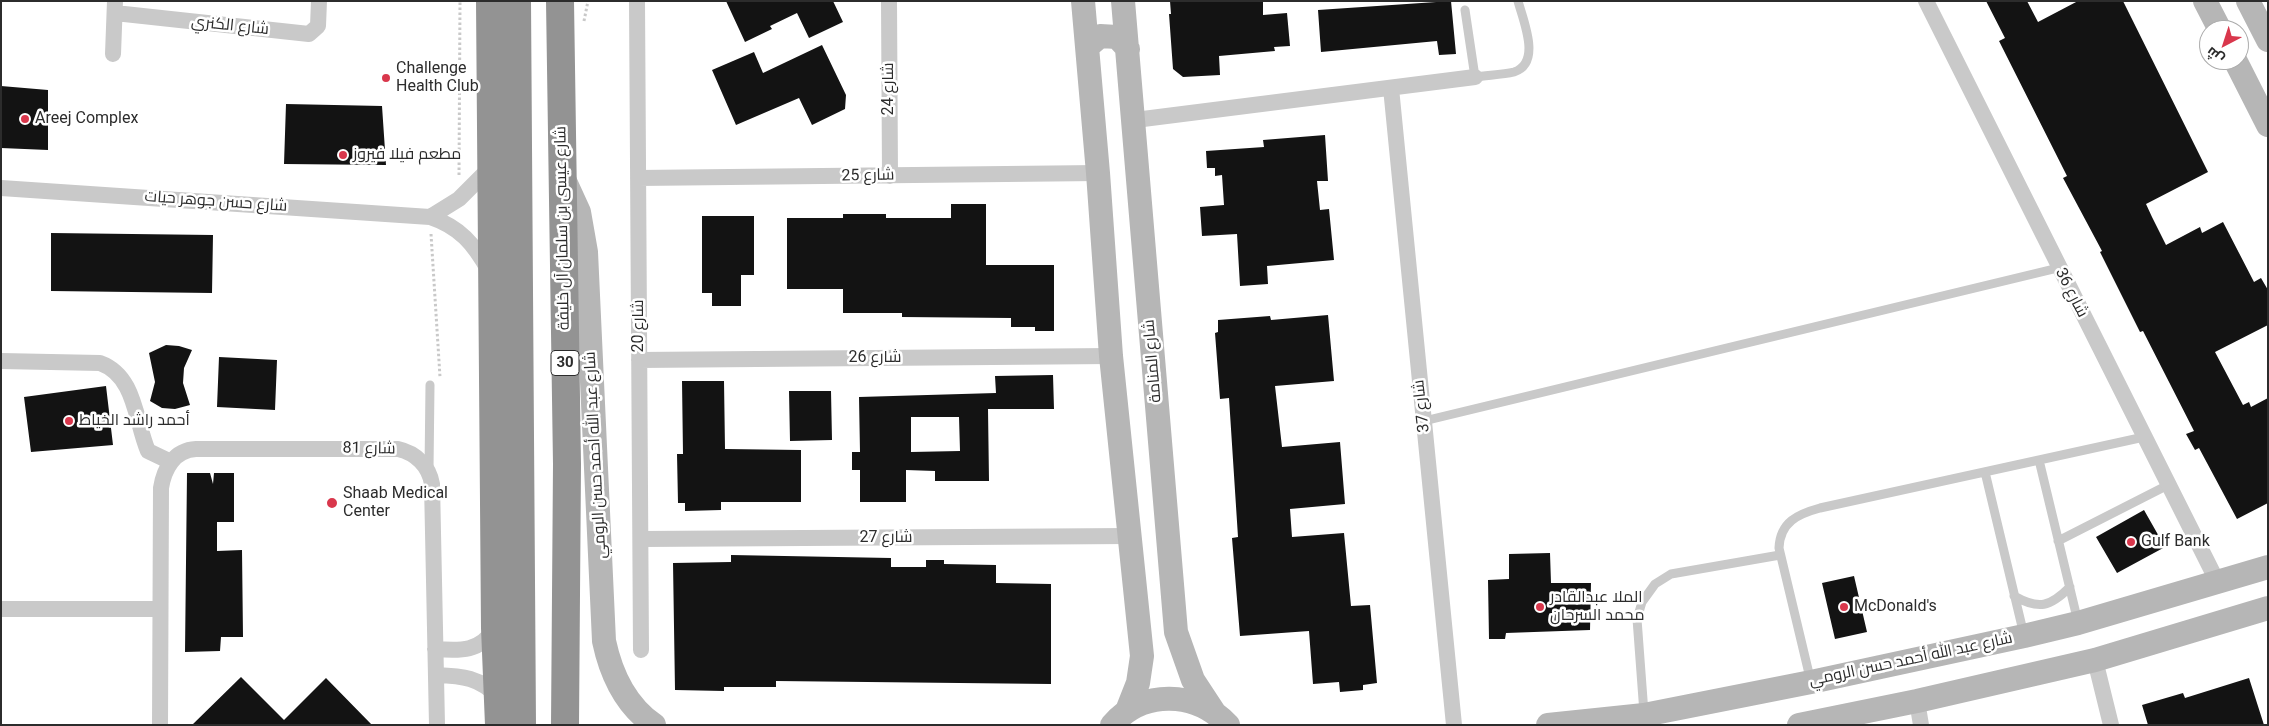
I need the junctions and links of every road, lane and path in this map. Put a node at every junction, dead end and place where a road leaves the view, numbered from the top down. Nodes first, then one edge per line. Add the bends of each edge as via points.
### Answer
1 (319, 1) edge
2 (460, 1) edge
3 (490, 1) edge
4 (517, 1) edge
5 (560, 1) edge
6 (637, 1) edge
7 (889, 1) edge
8 (1083, 1) edge
9 (1123, 1) edge
10 (1518, 1) edge
11 (1926, 1) edge
12 (2205, 1) edge
13 (2248, 1) edge
14 (115, 7) edge
15 (1465, 10) dead end
16 (2215, 20) edge
17 (2266, 32) edge
18 (1087, 47) junction
19 (1128, 49) junction
20 (113, 54) dead end
21 (2240, 70) edge
22 (1474, 77) junction
23 (1390, 88) junction
24 (1134, 120) junction
25 (2268, 125) edge
26 (492, 166) junction
27 (1098, 173) junction
28 (562, 174) junction
29 (890, 176) junction
30 (638, 178) junction
31 (1, 188) edge
32 (459, 198) junction
33 (430, 217) junction
34 (2058, 268) junction
35 (492, 278) junction
36 (1111, 356) junction
37 (639, 360) junction
38 (1, 361) edge
39 (430, 385) joint
40 (1424, 421) junction
41 (2144, 437) junction
42 (2039, 460) junction
43 (170, 462) junction
44 (429, 472) junction
45 (1985, 472) junction
46 (2168, 484) junction
47 (1130, 536) junction
48 (642, 539) junction
49 (2058, 541) junction
50 (1780, 555) junction
51 (2268, 567) edge
52 (2218, 583) junction
53 (2070, 588) junction
54 (2014, 596) junction
55 (2268, 608) edge
56 (1, 609) edge
57 (160, 609) junction
58 (2078, 622) junction
59 (495, 628) junction
60 (1139, 629) junction
61 (1176, 632) junction
62 (2024, 636) junction
63 (435, 649) junction
64 (641, 650) dead end
65 (2095, 660) junction
66 (436, 675) junction
67 (1811, 682) junction
68 (1917, 701) junction
69 (499, 712) edge
70 (1644, 715) junction
71 (1120, 718) edge
72 (1224, 722) edge
73 (160, 725) edge
74 (437, 725) edge
75 (522, 725) edge
76 (565, 725) edge
77 (654, 725) edge
78 (1454, 725) edge
79 (1548, 725) edge
80 (1799, 725) edge
81 (1922, 725) edge
82 (2112, 725) edge

1 - 14 street, شارع الكنري via 318,26 309,34
2 - 32 path
3 - 26 highway
4 - 75 highway
5 - 28 highway, شارع عيسى بن سلمان آل خليفة / 30
6 - 30 street, شارع 20
7 - 29 street, شارع 24
8 - 18 street
9 - 19 street, شارع المنامة
10 - 22 lane via 1529,47 1527,59 1514,72
11 - 34 street, شارع 36
12 - 16 street
13 - 17 street
14 - 20 street, شارع الكنري
15 - 22 lane
18 - 19 street via 1100,36 1117,37
18 - 27 street
19 - 24 street, شارع المنامة
21 - 25 street
22 - 23 street
23 - 24 street
23 - 40 street, شارع 37
24 - 61 street, شارع المنامة
26 - 32 street
26 - 35 highway
27 - 29 street, شارع 25
27 - 36 street
28 - 76 highway, شارع عيسى بن سلمان آل خليفة / 30 via 567,464
28 - 77 street, شارع عبد الله أحمد حسن الرومي via 579,212 586,252 604,641 619,686 638,711
29 - 30 street, شارع 25
30 - 37 street, شارع 20
31 - 33 street, شارع حسن جوهر حيات
32 - 33 street
33 - 35 street, شارع حسن جوهر حيات via 459,230 471,242
33 - 39 path via 440,385
34 - 40 lane
34 - 41 street, شارع 36
35 - 59 highway
36 - 37 street, شارع 26
36 - 47 street
37 - 48 street, شارع 20
38 - 43 street via 109,367 131,394 148,451
39 - 44 lane
40 - 78 street, شارع 37
41 - 42 lane
41 - 46 street, شارع 36
42 - 45 lane
42 - 49 lane
43 - 44 street, شارع 81 via 185,450 196,449 398,449 414,455
43 - 57 street via 161,488
44 - 63 street via 432,484
45 - 50 lane via 1802,513 1783,530
45 - 54 lane
46 - 49 lane
46 - 52 street, شارع 36
47 - 48 street, شارع 27
47 - 60 street
48 - 64 street, شارع 20
49 - 53 lane
50 - 67 lane
50 - 70 lane via 1671,574 1655,584 1642,602 1637,619
51 - 52 street, شارع عبد الله أحمد حسن الرومي
52 - 58 street, شارع عبد الله أحمد حسن الرومي
53 - 54 lane via 2046,605 2029,603
53 - 58 lane
54 - 62 lane
55 - 65 street
56 - 57 street
57 - 73 street
58 - 62 street, شارع عبد الله أحمد حسن الرومي
59 - 63 street via 476,647 459,651
59 - 69 highway
60 - 61 street via 1156,640 1164,640
60 - 71 street via 1140,675
61 - 72 street, شارع المنامة via 1193,680
62 - 67 street, شارع عبد الله أحمد حسن الرومي
63 - 66 street
65 - 68 street
65 - 82 street
66 - 69 street via 473,679 492,691
66 - 74 street
67 - 70 street, شارع عبد الله أحمد حسن الرومي
68 - 80 street
68 - 81 street
70 - 79 street, شارع عبد الله أحمد حسن الرومي
71 - 72 street via 1155,699 1171,698 1186,700

